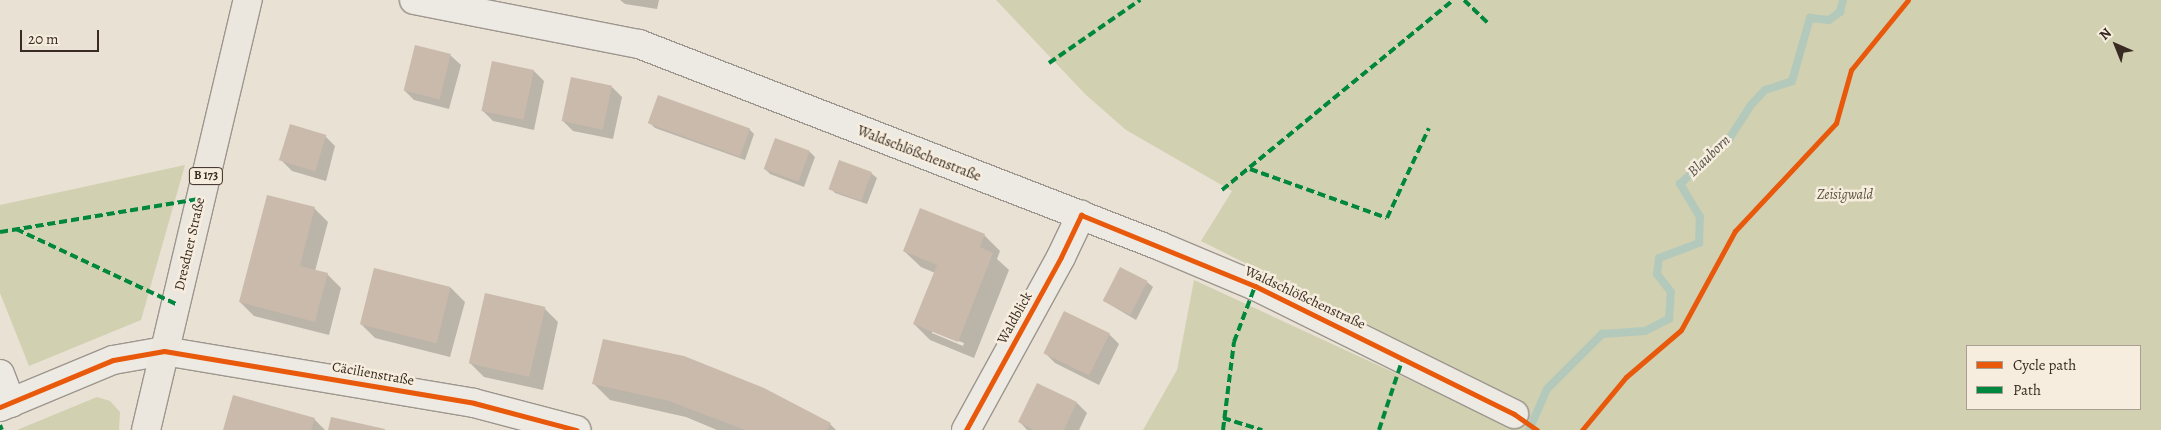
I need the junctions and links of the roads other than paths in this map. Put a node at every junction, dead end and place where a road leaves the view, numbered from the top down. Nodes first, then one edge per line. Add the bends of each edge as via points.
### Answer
1 (248, 0) edge
2 (414, 0) edge
3 (1081, 215) junction
4 (164, 351) junction
5 (0, 374) edge
6 (5, 405) edge
7 (1514, 414) dead end
8 (146, 430) edge
9 (576, 430) edge
10 (966, 430) edge

1 - 4 main road, Dresdner Straße / B 173
2 - 3 street, Waldschlößchenstraße via 639,44
3 - 7 street, Waldschlößchenstraße via 1255,286
3 - 10 street, Waldblick
4 - 6 street, Cäcilienstraße via 113,360
4 - 8 main road, Dresdner Straße / B 173
4 - 9 street, Cäcilienstraße via 474,403
5 - 6 street

